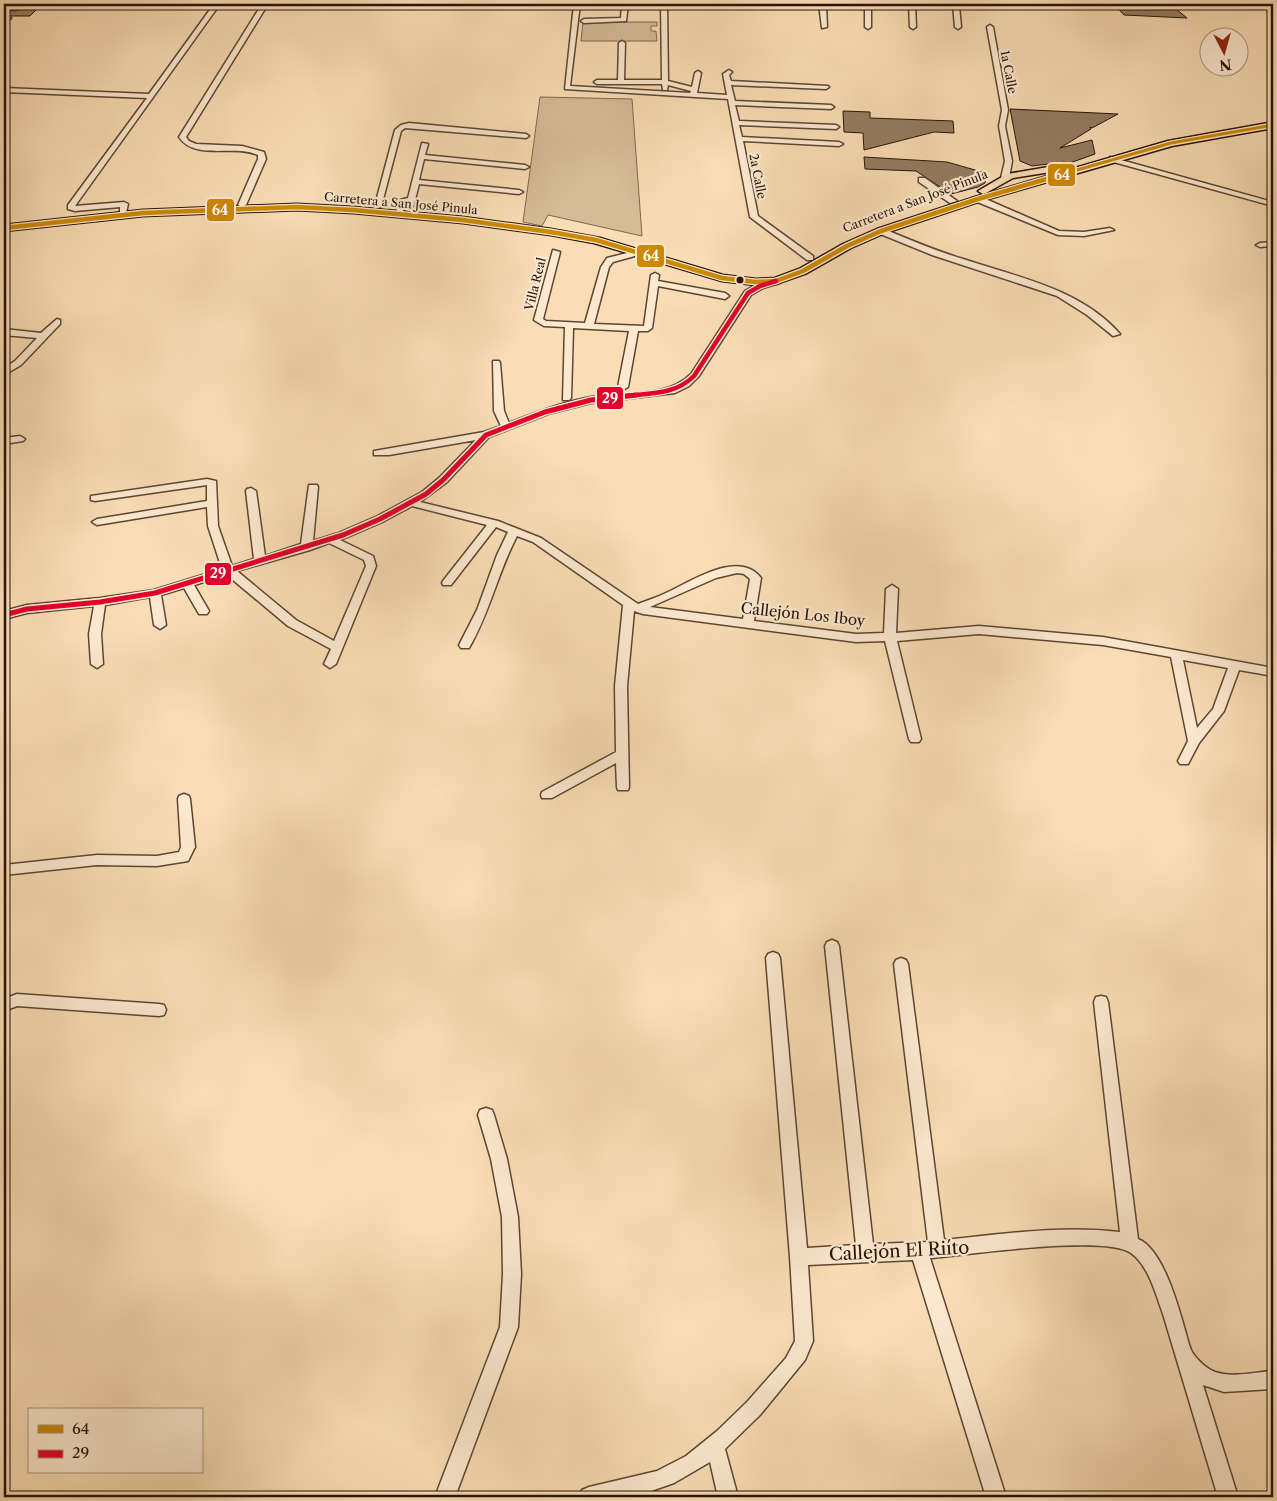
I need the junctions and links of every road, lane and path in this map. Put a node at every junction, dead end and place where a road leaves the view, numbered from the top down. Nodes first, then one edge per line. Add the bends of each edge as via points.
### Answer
1 (217, 4) edge
2 (265, 4) edge
3 (577, 4) edge
4 (625, 4) edge
5 (664, 4) edge
6 (823, 4) edge
7 (912, 4) edge
8 (994, 4) edge
9 (1029, 4) edge
10 (868, 5) edge
11 (957, 5) edge
12 (584, 12) dead end
13 (824, 27) dead end
14 (868, 27) dead end
15 (913, 27) dead end
16 (958, 27) dead end
17 (990, 27) dead end
18 (572, 41) junction
19 (581, 41) dead end
20 (622, 43) dead end
21 (729, 72) dead end
22 (698, 73) dead end
23 (568, 81) junction
24 (621, 82) junction
25 (665, 82) junction
26 (728, 83) junction
27 (826, 86) dead end
28 (4, 90) edge
29 (664, 92) junction
30 (694, 92) junction
31 (151, 96) junction
32 (733, 99) junction
33 (831, 107) dead end
34 (740, 123) junction
35 (1273, 124) edge
36 (836, 127) dead end
37 (485, 134) dead end
38 (1009, 135) dead end
39 (743, 140) junction
40 (424, 144) dead end
41 (840, 144) dead end
42 (1153, 144) junction
43 (422, 157) junction
44 (1113, 159) junction
45 (525, 167) dead end
46 (1024, 172) junction
47 (1005, 178) junction
48 (922, 180) dead end
49 (1041, 181) junction
50 (417, 182) junction
51 (1022, 187) junction
52 (519, 192) dead end
53 (978, 199) junction
54 (954, 201) junction
55 (1273, 204) edge
56 (242, 205) junction
57 (407, 206) junction
58 (377, 207) junction
59 (123, 211) junction
60 (4, 224) edge
61 (4, 228) edge
62 (1110, 230) dead end
63 (881, 231) junction
64 (1273, 244) edge
65 (1260, 245) dead end
66 (556, 252) dead end
67 (643, 254) junction
68 (817, 257) junction
69 (798, 264) junction
70 (731, 280) junction
71 (776, 281) junction
72 (756, 282) junction
73 (748, 293) junction
74 (725, 296) dead end
75 (57, 322) dead end
76 (569, 325) junction
77 (589, 326) junction
78 (634, 329) junction
79 (4, 332) edge
80 (1116, 334) dead end
81 (42, 336) junction
82 (496, 363) dead end
83 (4, 372) edge
84 (623, 387) dead end
85 (566, 398) dead end
86 (506, 426) junction
87 (486, 435) junction
88 (20, 439) dead end
89 (4, 441) edge
90 (378, 453) dead end
91 (313, 486) dead end
92 (251, 492) dead end
93 (95, 498) dead end
94 (213, 503) junction
95 (413, 503) junction
96 (97, 522) dead end
97 (494, 523) junction
98 (515, 530) junction
99 (330, 539) junction
100 (306, 548) junction
101 (260, 561) junction
102 (228, 570) junction
103 (447, 583) dead end
104 (188, 584) junction
105 (892, 589) dead end
106 (155, 594) junction
107 (100, 602) junction
108 (634, 606) junction
109 (203, 612) dead end
110 (4, 615) edge
111 (748, 624) junction
112 (160, 625) dead end
113 (890, 636) junction
114 (464, 646) dead end
115 (337, 648) junction
116 (1176, 654) junction
117 (97, 664) dead end
118 (330, 664) dead end
119 (1235, 665) junction
120 (1273, 672) edge
121 (915, 739) dead end
122 (1194, 741) junction
123 (623, 754) junction
124 (1184, 761) dead end
125 (624, 787) dead end
126 (547, 795) dead end
127 (184, 799) dead end
128 (4, 870) edge
129 (832, 946) dead end
130 (772, 958) dead end
131 (901, 964) dead end
132 (1101, 1002) dead end
133 (4, 1005) edge
134 (159, 1010) dead end
135 (486, 1115) dead end
136 (1130, 1242) junction
137 (937, 1248) junction
138 (918, 1251) junction
139 (865, 1252) junction
140 (799, 1257) junction
141 (1185, 1357) junction
142 (1273, 1380) edge
143 (715, 1445) junction
144 (445, 1497) edge
145 (589, 1497) edge
146 (728, 1497) edge
147 (996, 1497) edge
148 (1228, 1497) edge

1 - 31 street
2 - 56 street via 182,137 193,146 243,148 260,154 262,159
3 - 18 street
4 - 12 street via 624,20 583,24
5 - 25 street
6 - 10 street
6 - 13 street
7 - 15 street
8 - 9 street
8 - 11 street
10 - 14 street
11 - 16 street
17 - 47 street, 1a Calle via 1005,110 1000,119 1009,167
18 - 19 street
18 - 23 street
20 - 24 street
21 - 26 street, 2a Calle via 726,74
22 - 30 street
23 - 24 street
23 - 29 street via 570,89
24 - 25 street
25 - 29 street
25 - 30 street
26 - 27 street
26 - 32 street, 2a Calle
28 - 31 street
29 - 30 street
30 - 32 street
31 - 59 street via 71,207 124,204
32 - 33 street
32 - 34 street, 2a Calle
34 - 36 street
34 - 39 street, 2a Calle
35 - 42 main road, Carretera a San José Pinula
35 - 44 main road, Carretera a San José Pinula via 1171,143
37 - 58 street via 403,126 398,130
38 - 46 street via 1016,167
39 - 41 street
39 - 68 street, 2a Calle via 754,217
40 - 43 street
42 - 44 main road via 1113,156
42 - 46 main road, Carretera a San José Pinula via 1072,166
43 - 45 street
43 - 50 street
44 - 49 main road, Carretera a San José Pinula
44 - 55 street
46 - 47 main road, Carretera a San José Pinula
46 - 49 main road via 1038,176
47 - 51 main road via 1009,184
47 - 54 main road, Carretera a San José Pinula via 985,190
48 - 54 street
49 - 51 main road, Carretera a San José Pinula
50 - 52 street
50 - 57 street
51 - 53 main road, Carretera a San José Pinula
53 - 62 street via 1058,233
53 - 63 main road, Carretera a San José Pinula
54 - 68 main road, Carretera a San José Pinula via 884,224
56 - 58 main road, Carretera a San José Pinula via 303,203
56 - 59 main road, Carretera a San José Pinula
57 - 58 main road, Carretera a San José Pinula
57 - 69 main road, Carretera a San José Pinula via 598,236 707,269 765,275
59 - 60 main road, Carretera a San José Pinula
61 - 67 main road, Carretera a San José Pinula via 143,213 297,207 464,220 596,240
63 - 68 main road, Carretera a San José Pinula
63 - 80 street via 935,253 1060,294
64 - 65 street
66 - 76 street, Villa Real via 538,320 544,324
67 - 70 main road, Carretera a San José Pinula
67 - 77 street via 605,267
68 - 69 main road, Carretera a San José Pinula
68 - 71 main road, Carretera a San José Pinula via 803,271
69 - 72 main road via 787,273
70 - 72 main road, Carretera a San José Pinula
70 - 73 street via 742,285
71 - 72 main road, Carretera a San José Pinula
71 - 73 street
72 - 73 main road
73 - 86 street via 694,376 683,386 667,392 591,400
74 - 78 street via 655,279 648,328
75 - 81 street
76 - 77 street, Villa Real
76 - 85 street
77 - 78 street, Villa Real
78 - 84 street
79 - 81 street
81 - 83 street via 18,363
82 - 86 street via 499,411
86 - 87 street
87 - 90 street
87 - 95 street via 443,480
88 - 89 street
91 - 100 street
92 - 101 street
93 - 94 street via 207,482 212,483
94 - 96 street
94 - 102 street via 213,526
95 - 97 street, Callejón Los Iboy
95 - 99 street
97 - 98 street, Callejón Los Iboy
97 - 103 street
98 - 108 street, Callejón Los Iboy via 537,540
98 - 114 street via 502,555 483,610
99 - 100 street
99 - 115 street via 371,561
100 - 101 street
101 - 102 street
102 - 104 street
102 - 115 street via 292,623
104 - 106 street
104 - 109 street
105 - 113 street
106 - 107 street
106 - 112 street
107 - 110 street via 27,609
107 - 117 street via 95,634
108 - 111 street, Callejón Los Iboy
108 - 111 street via 668,596 717,572 742,571 752,573 756,578
108 - 123 street via 621,686
111 - 113 street, Callejón Los Iboy via 856,638
113 - 116 street, Callejón Los Iboy via 979,630 1102,641
113 - 121 street
115 - 118 street
116 - 119 street, Callejón Los Iboy
116 - 122 street
119 - 120 street, Callejón Los Iboy
119 - 122 street via 1218,711
122 - 124 street
123 - 125 street
123 - 126 street
127 - 128 street via 188,847 183,857 157,861 97,860
129 - 139 street
130 - 140 street
131 - 137 street
132 - 136 street
133 - 134 street via 17,1000
135 - 144 street via 499,1159 510,1217 512,1274 509,1327
136 - 137 street, Callejón El Riíto via 1110,1238 1056,1238
136 - 141 street via 1141,1250 1155,1272
137 - 138 street, Callejón El Riíto
138 - 139 street, Callejón El Riíto
138 - 147 street
139 - 140 street, Callejón El Riíto
140 - 143 street via 804,1341 799,1354
141 - 142 street via 1201,1376 1220,1384
141 - 148 street
143 - 145 street via 677,1472 648,1483
143 - 146 street

